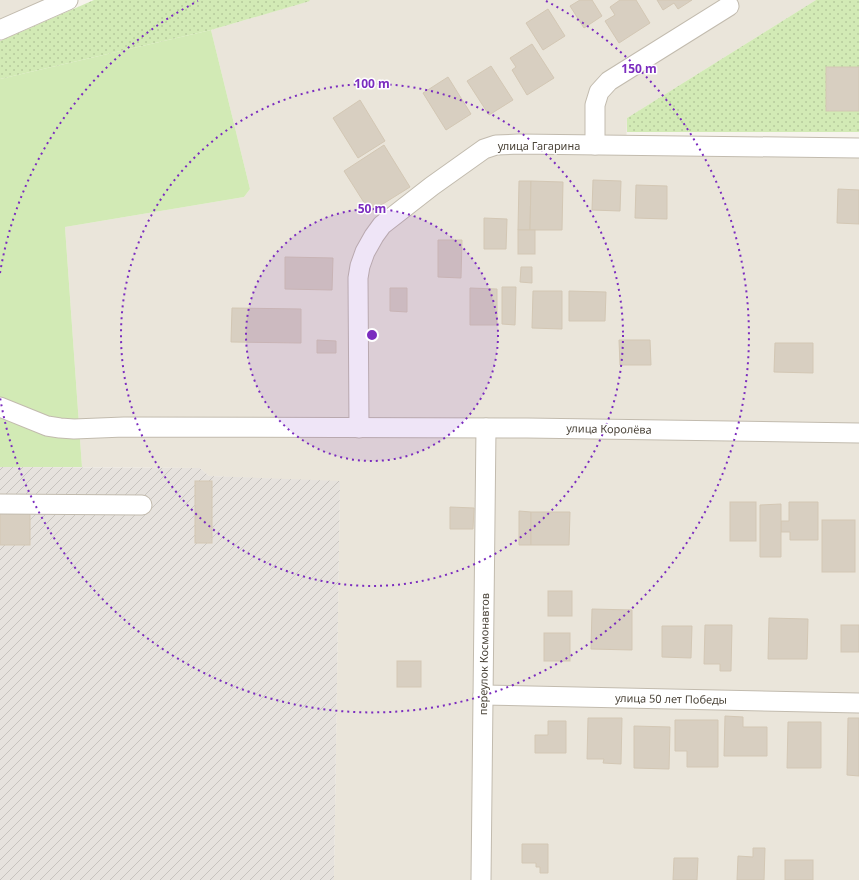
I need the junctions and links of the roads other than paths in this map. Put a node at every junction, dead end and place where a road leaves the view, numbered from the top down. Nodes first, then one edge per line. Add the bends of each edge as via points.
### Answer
1 (68, 0) edge
2 (729, 6) dead end
3 (0, 30) edge
4 (595, 146) junction
5 (859, 148) edge
6 (0, 407) edge
7 (359, 428) junction
8 (486, 428) junction
9 (859, 433) edge
10 (0, 504) edge
11 (142, 505) dead end
12 (483, 695) junction
13 (859, 703) edge
14 (481, 880) edge

1 - 3 street
2 - 4 street via 608,81 599,92 595,105
4 - 5 street, улица Гагарина
4 - 7 street, улица Гагарина via 519,144 484,148 382,225 365,252 358,278
6 - 7 street, улица Королёва via 47,426 60,428
7 - 8 street, улица Королёва
8 - 9 street, улица Королёва
8 - 12 street, переулок Космонавтов
10 - 11 street
12 - 13 street, улица 50 лет Победы
12 - 14 street, переулок Космонавтов

